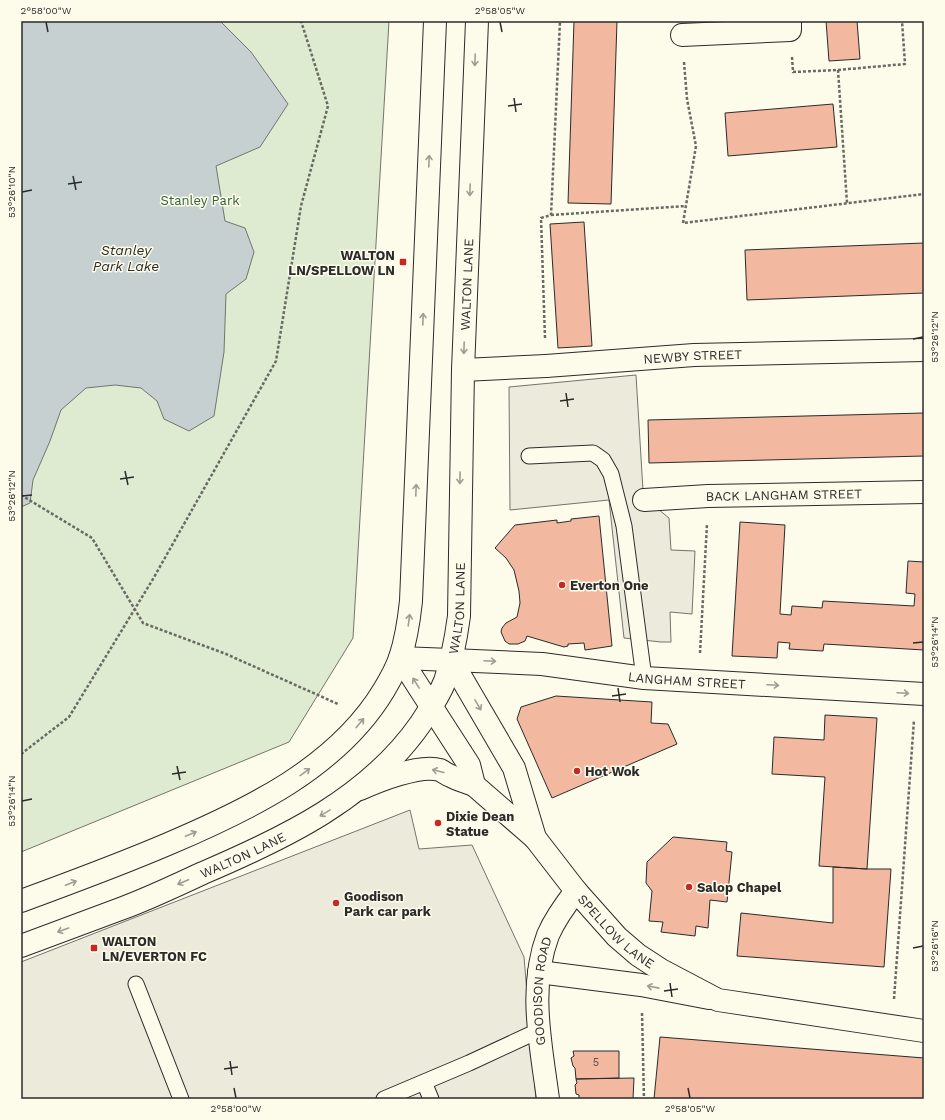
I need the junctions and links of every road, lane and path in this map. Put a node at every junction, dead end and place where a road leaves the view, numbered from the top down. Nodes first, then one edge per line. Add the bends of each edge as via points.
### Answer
1 (301, 21) edge
2 (435, 21) edge
3 (477, 21) edge
4 (560, 21) edge
5 (902, 21) edge
6 (790, 25) edge
7 (682, 35) joint
8 (838, 70) junction
9 (924, 194) edge
10 (847, 203) junction
11 (686, 206) junction
12 (551, 215) junction
13 (924, 350) edge
14 (546, 366) junction
15 (463, 370) junction
16 (529, 456) dead end
17 (924, 492) edge
18 (21, 495) edge
19 (708, 496) junction
20 (644, 500) dead end
21 (135, 610) junction
22 (400, 658) junction
23 (451, 660) junction
24 (644, 678) junction
25 (698, 681) junction
26 (920, 694) edge
27 (338, 704) dead end
28 (431, 707) junction
29 (21, 754) edge
30 (474, 785) junction
31 (357, 790) junction
32 (535, 838) junction
33 (576, 891) junction
34 (21, 901) edge
35 (21, 946) edge
36 (539, 972) junction
37 (136, 984) dead end
38 (641, 985) junction
39 (718, 1000) junction
40 (892, 1027) junction
41 (540, 1030) junction
42 (924, 1031) edge
43 (424, 1082) junction
44 (181, 1099) edge
45 (384, 1099) edge
46 (431, 1099) edge
47 (548, 1099) edge
48 (644, 1099) edge

1 - 21 path via 328,106 301,206 276,361
22 -> 2 main road via 412,601
3 -> 15 main road, WALTON LANE
4 - 12 path
5 - 8 path via 905,64
6 - 7 main road
6 - 8 path via 793,72
7 - 11 path via 687,99 696,146
8 - 10 path
9 - 10 path
10 - 11 path via 683,223
11 - 12 path
12 - 14 path via 541,218
13 - 14 main road, NEWBY STREET via 694,355
14 - 15 main road, NEWBY STREET
15 -> 23 main road, WALTON LANE via 458,616
16 - 24 lane via 593,453 603,460 611,474 624,526
17 - 19 main road, BACK LANGHAM STREET
18 - 21 path via 92,538
19 - 20 main road, BACK LANGHAM STREET
19 - 25 path
21 - 27 path via 143,623 226,654
21 - 29 path via 68,717
22 - 23 main road, LANGHAM STREET
28 -> 22 main road
34 -> 22 main road via 200,831 275,793 307,771 355,730 379,698
23 -> 24 main road, LANGHAM STREET via 542,664
23 - 28 main road, WALTON LANE via 444,682
23 -> 32 main road, SPELLOW LANE via 514,768
24 - 25 main road, LANGHAM STREET
25 -> 26 main road, LANGHAM STREET
26 - 40 path
28 - 30 main road via 469,765
28 - 31 main road, WALTON LANE via 409,740 387,764
30 -> 31 main road via 440,770 425,769 410,771
30 - 32 main road, SPELLOW LANE
31 -> 35 main road, WALTON LANE via 330,810 294,831 239,858 124,908
32 - 33 main road, SPELLOW LANE
33 - 36 main road, GOODISON ROAD via 558,915 548,935
33 - 39 main road, SPELLOW LANE via 616,937 638,955 660,970
36 - 38 main road, SPELLOW LANE
36 - 41 main road, GOODISON ROAD via 537,994
37 - 44 lane
39 -> 38 main road, SPELLOW LANE
38 - 48 path
39 - 40 main road, SPELLOW LANE
40 - 42 main road, SPELLOW LANE
41 - 43 lane
41 - 47 main road, GOODISON ROAD
43 - 45 lane
43 - 46 lane

